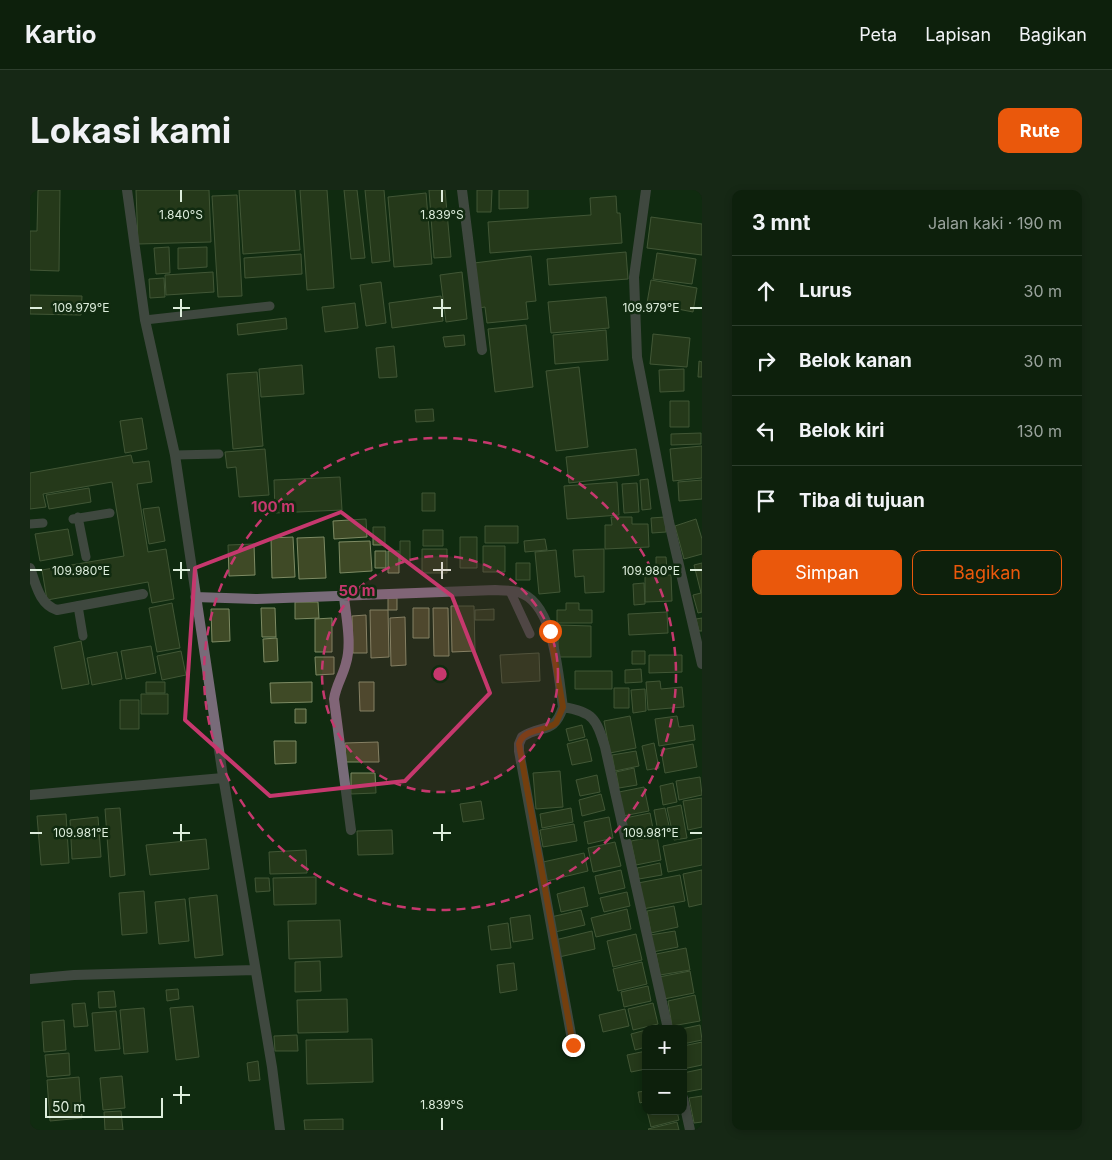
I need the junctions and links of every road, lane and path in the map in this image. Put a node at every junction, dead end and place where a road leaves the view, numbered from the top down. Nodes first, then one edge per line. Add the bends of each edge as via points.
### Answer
1 (126, 190) edge
2 (462, 190) edge
3 (646, 190) edge
4 (270, 306) dead end
5 (145, 320) junction
6 (482, 350) dead end
7 (219, 454) dead end
8 (175, 455) junction
9 (110, 513) dead end
10 (43, 522) dead end
11 (30, 524) edge
12 (86, 557) dead end
13 (30, 568) edge
14 (510, 591) junction
15 (143, 594) dead end
16 (195, 596) junction
17 (344, 596) junction
18 (78, 606) junction
19 (530, 634) dead end
20 (83, 636) dead end
21 (702, 664) edge
22 (563, 707) junction
23 (223, 778) junction
24 (30, 795) edge
25 (351, 830) dead end
26 (256, 970) junction
27 (30, 979) edge
28 (667, 1025) edge
29 (573, 1045) dead end
30 (687, 1115) edge
31 (280, 1130) edge
32 (690, 1130) edge

1 - 5 street
2 - 6 street
3 - 21 street via 634,278 638,358 669,522
4 - 5 lane
5 - 8 street
7 - 8 lane
8 - 16 street
9 - 12 lane via 75,518
10 - 11 lane
13 - 18 street via 48,607 57,610
14 - 17 street
14 - 19 lane
14 - 22 street via 535,602 547,623
15 - 18 street
16 - 17 street via 257,599
16 - 23 street
17 - 25 street via 348,652 334,699
18 - 20 lane
22 - 28 street via 582,710 594,719 605,747
22 - 29 street via 556,723 528,733 519,744
23 - 24 street
23 - 26 street
26 - 27 street
26 - 31 street via 280,1113
30 - 32 street

